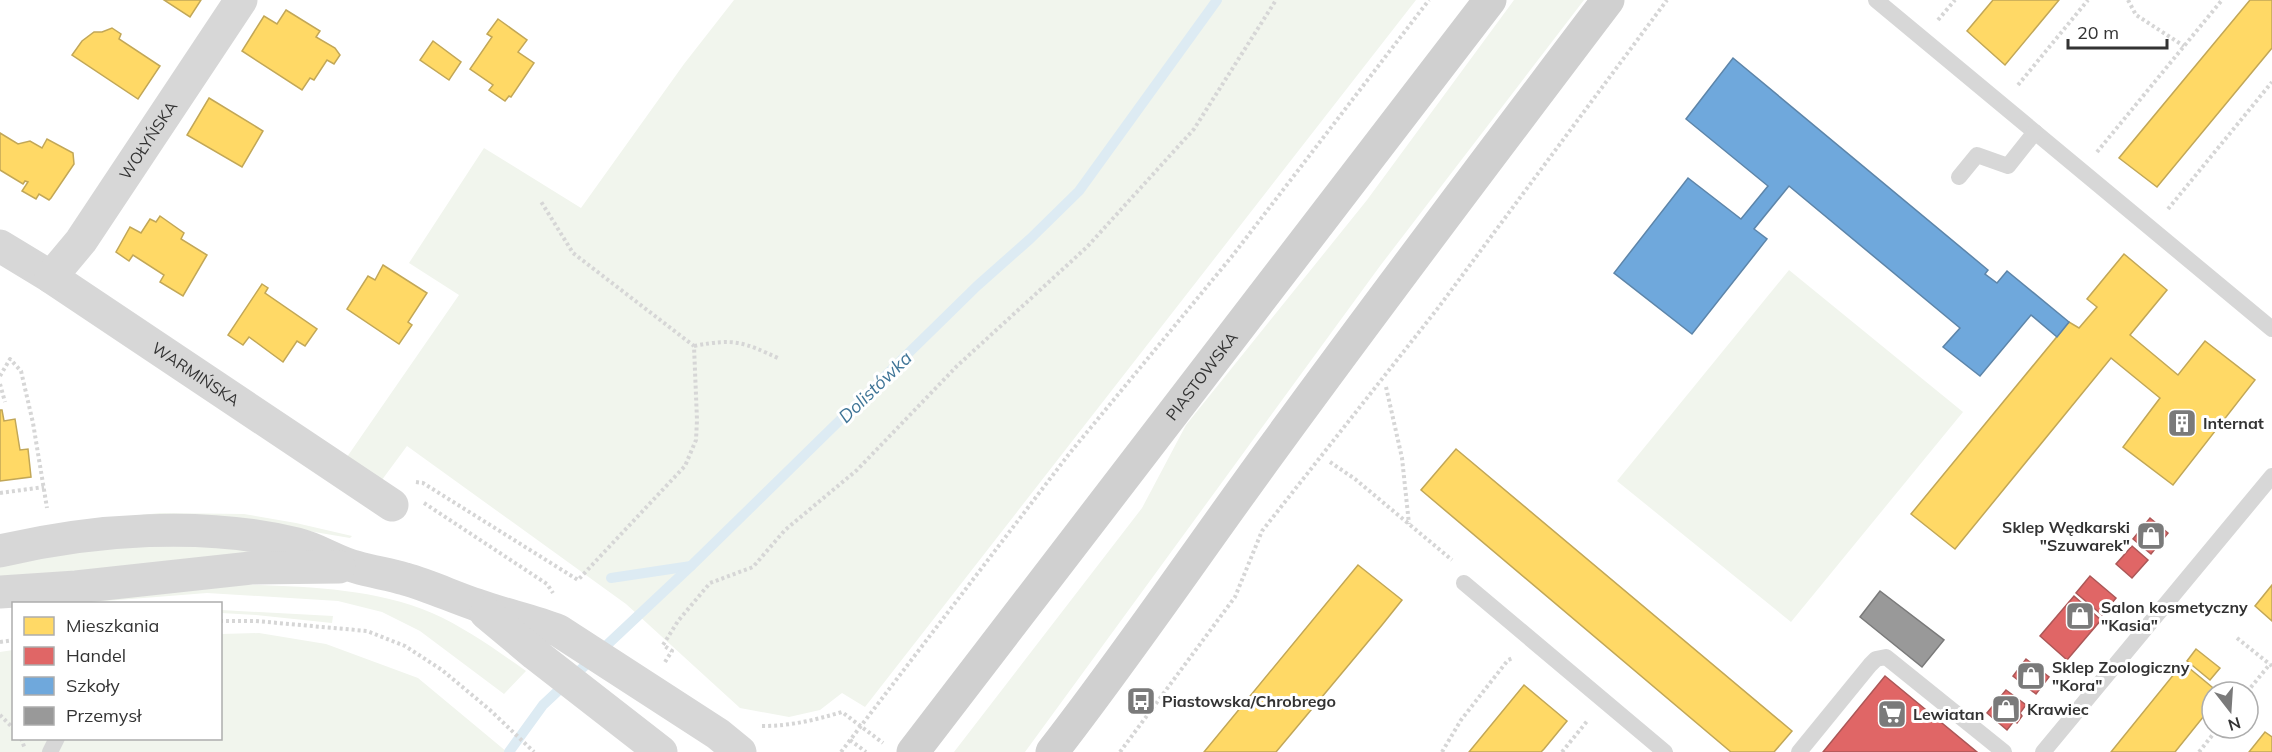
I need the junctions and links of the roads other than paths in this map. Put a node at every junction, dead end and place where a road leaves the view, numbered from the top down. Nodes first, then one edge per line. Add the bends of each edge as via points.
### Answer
1 (241, 0) edge
2 (1490, 0) edge
3 (1608, 0) edge
4 (1876, 0) edge
5 (2035, 132) junction
6 (1959, 177) dead end
7 (0, 246) edge
8 (51, 277) junction
9 (2272, 329) edge
10 (2272, 476) edge
11 (405, 502) road end
12 (0, 551) edge
13 (353, 566) junction
14 (1464, 583) dead end
15 (0, 592) edge
16 (477, 606) junction
17 (900, 749) edge
18 (661, 752) edge
19 (740, 752) edge
20 (1052, 752) edge
21 (1665, 752) edge
22 (1798, 752) edge
23 (2004, 752) edge
24 (2043, 752) edge

1 - 8 street, WOŁYŃSKA via 81,241
2 - 17 main road, PIASTOWSKA
3 - 20 main road via 1429,236 1112,675
4 - 5 lane
5 - 6 lane via 2008,166 1977,155
5 - 9 lane
7 - 8 street, WARMIŃSKA
8 - 11 street, WARMIŃSKA via 361,484
10 - 24 lane
12 - 13 street via 84,536 144,531 220,532 300,544
13 - 15 street via 251,568
13 - 16 street via 406,579
14 - 21 lane
16 - 18 street
16 - 19 street via 536,622 559,617 647,672
22 - 23 lane via 1870,665 1886,657

